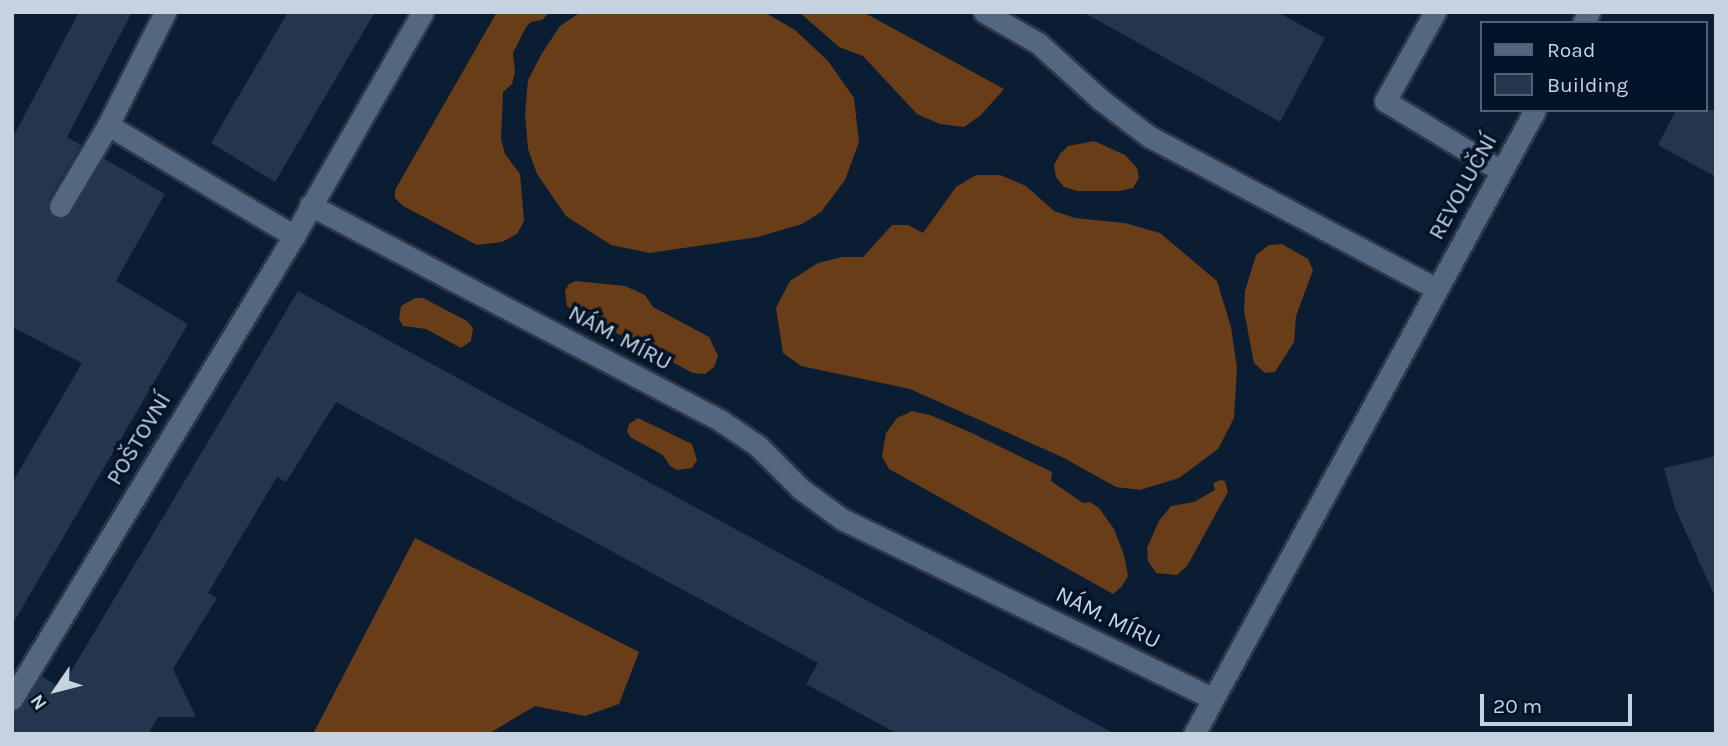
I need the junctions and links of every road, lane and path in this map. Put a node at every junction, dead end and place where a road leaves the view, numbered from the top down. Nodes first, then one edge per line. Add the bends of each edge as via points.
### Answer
1 (164, 12) edge
2 (423, 12) edge
3 (984, 12) edge
4 (1435, 12) edge
5 (1534, 112) edge
6 (108, 125) junction
7 (1501, 171) junction
8 (310, 205) junction
9 (60, 206) dead end
10 (293, 236) junction
11 (1437, 289) junction
12 (1212, 698) junction
13 (12, 699) edge
14 (1194, 734) edge

1 - 6 street
2 - 8 street
3 - 11 street via 1038,43 1150,137
4 - 7 street via 1385,101
5 - 7 street, REVOLUČNÍ
6 - 9 street
6 - 10 street
7 - 11 street, REVOLUČNÍ
8 - 10 street, POŠTOVNÍ
8 - 12 street, NÁM. MÍRU via 721,421 758,446 801,489 842,519
10 - 13 street, POŠTOVNÍ
11 - 12 street
12 - 14 street

